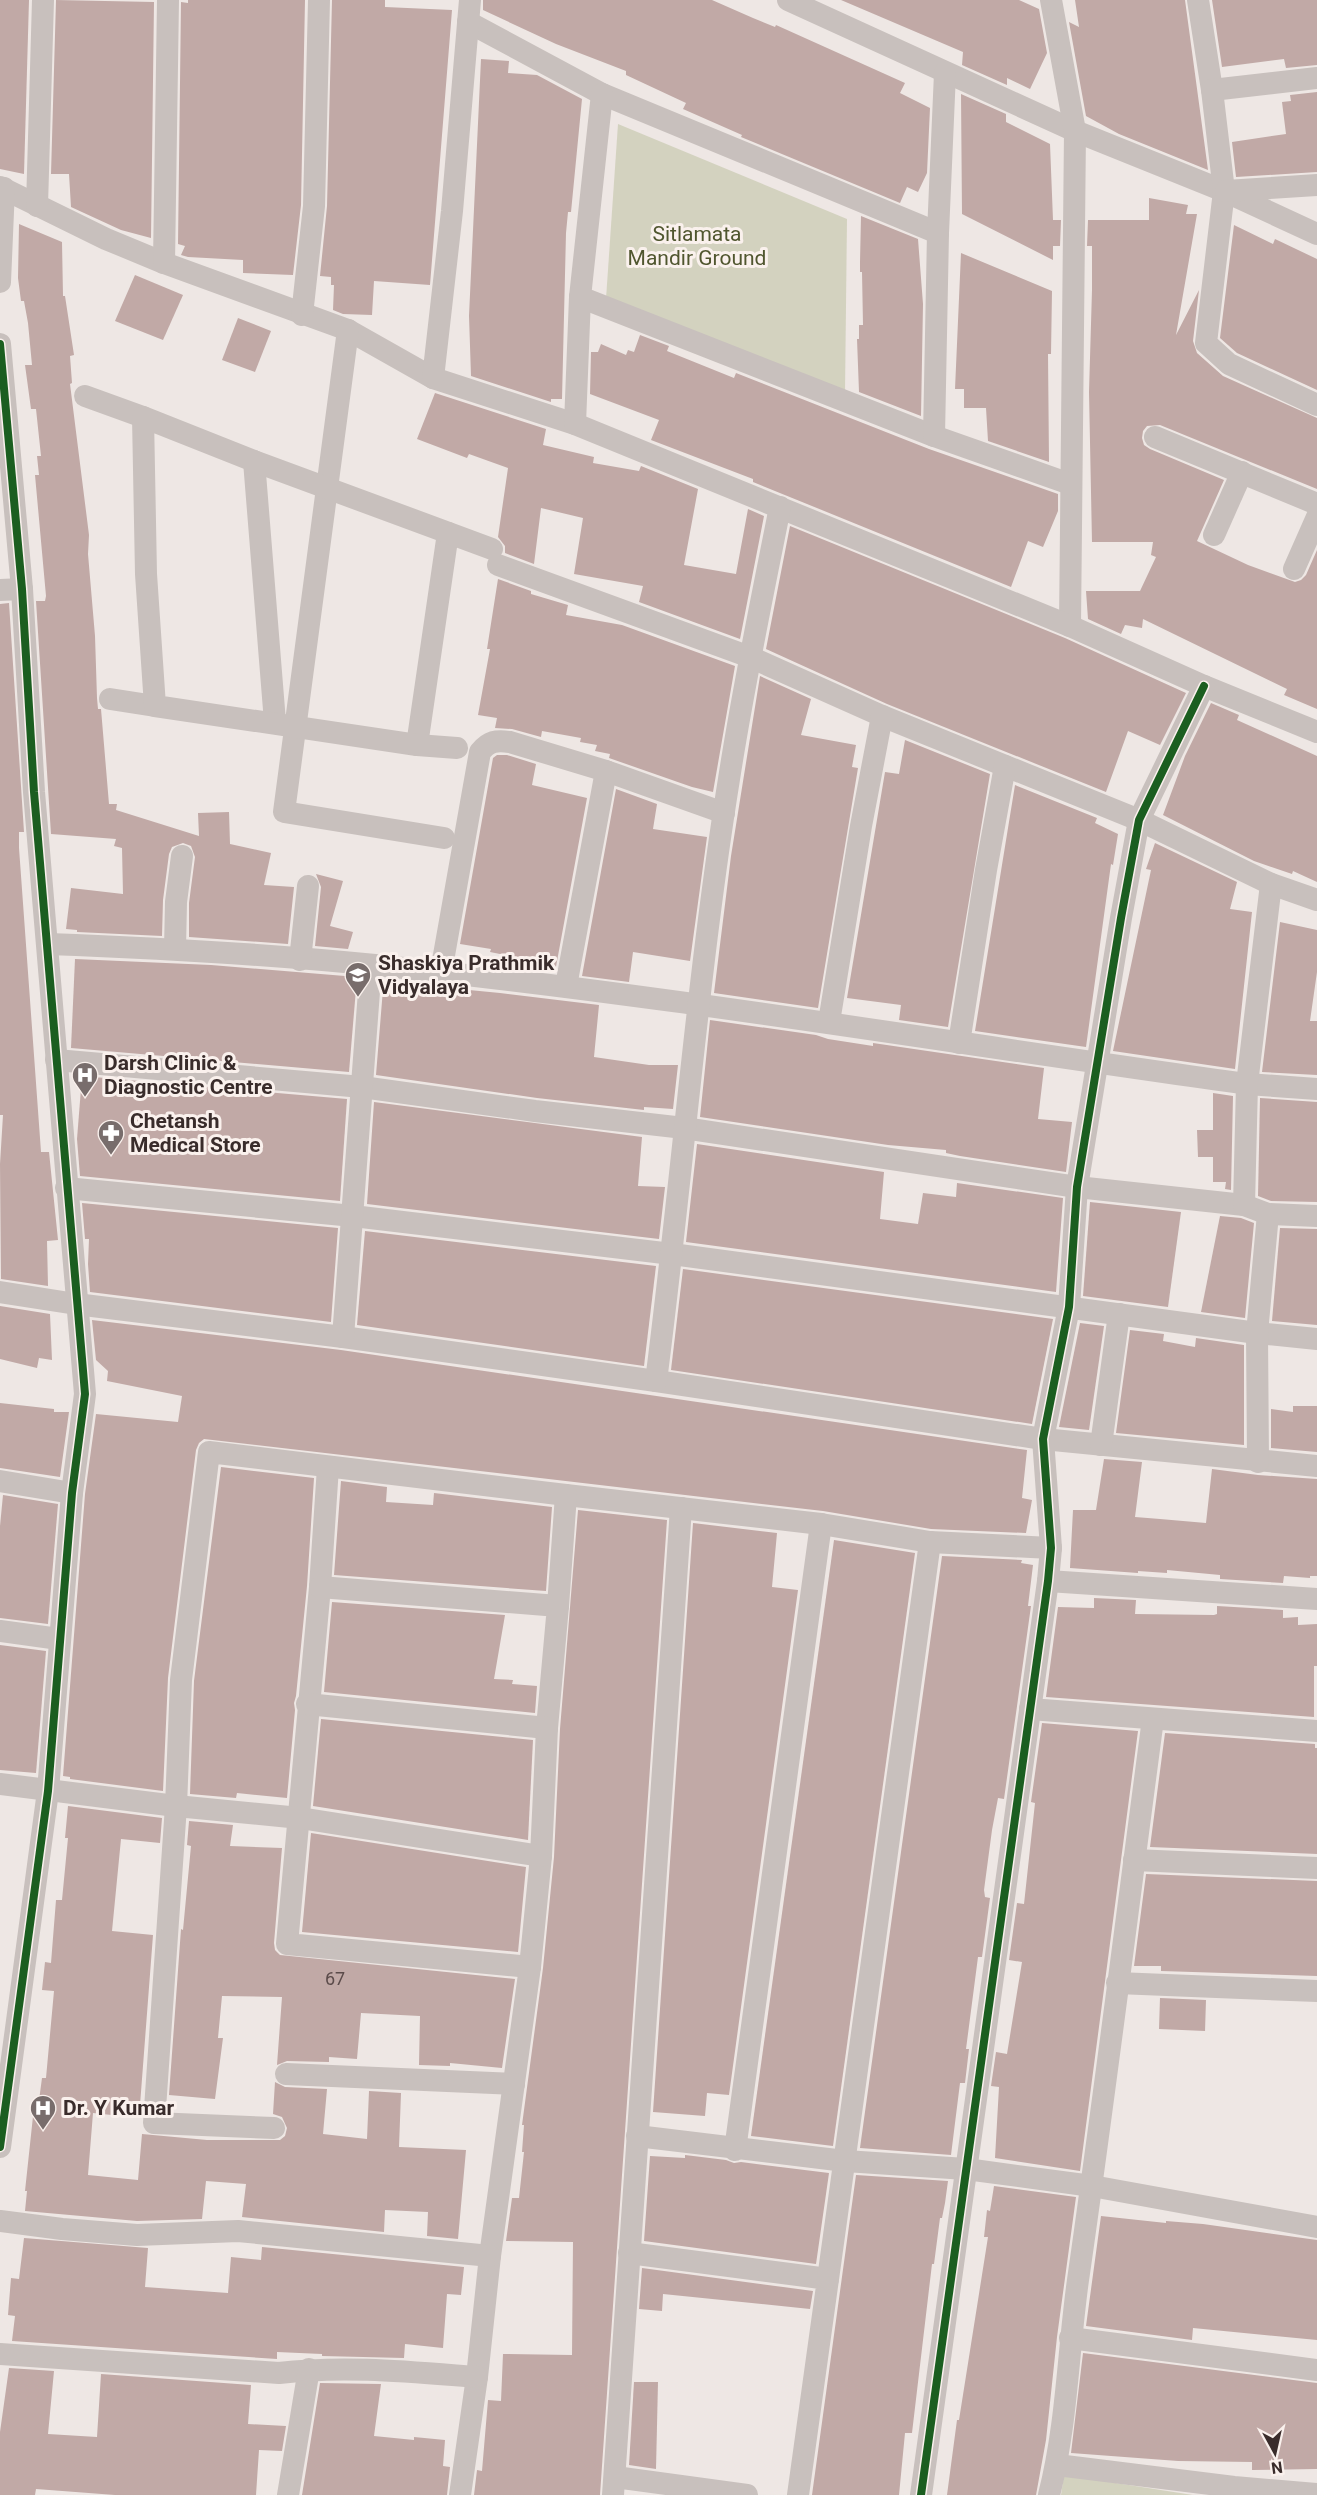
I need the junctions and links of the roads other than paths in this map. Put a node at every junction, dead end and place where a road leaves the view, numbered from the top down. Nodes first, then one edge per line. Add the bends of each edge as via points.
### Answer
1 (43, 0) edge
2 (168, 0) edge
3 (319, 0) edge
4 (470, 0) edge
5 (788, 0) edge
6 (1051, 0) edge
7 (1198, 0) edge
8 (468, 22) junction
9 (945, 73) junction
10 (1317, 78) edge
11 (1212, 90) junction
12 (602, 94) junction
13 (1076, 131) junction
14 (1317, 184) edge
15 (2, 188) edge
16 (1224, 191) junction
17 (37, 206) junction
18 (938, 233) junction
19 (1317, 234) edge
20 (164, 263) junction
21 (0, 282) edge
22 (580, 297) junction
23 (302, 315) junction
24 (348, 330) junction
25 (0, 344) edge
26 (434, 378) junction
27 (85, 396) dead end
28 (1317, 405) edge
29 (143, 417) junction
30 (575, 424) junction
31 (934, 436) junction
32 (1155, 437) dead end
33 (254, 461) junction
34 (1242, 472) junction
35 (1070, 484) junction
36 (329, 488) junction
37 (1317, 504) edge
38 (780, 507) junction
39 (1317, 517) edge
40 (448, 533) junction
41 (1214, 535) dead end
42 (1294, 569) dead end
43 (11, 590) edge
44 (1070, 626) junction
45 (750, 657) junction
46 (1204, 687) junction
47 (110, 699) dead end
48 (155, 706) junction
49 (882, 716) junction
50 (286, 724) junction
51 (1317, 732) edge
52 (417, 745) junction
53 (457, 748) dead end
54 (1005, 766) junction
55 (606, 771) junction
56 (724, 813) junction
57 (1139, 820) junction
58 (444, 838) dead end
59 (182, 856) dead end
60 (1271, 884) junction
61 (308, 886) dead end
62 (1317, 900) edge
63 (48, 944) junction
64 (175, 949) junction
65 (300, 960) junction
66 (371, 964) junction
67 (441, 972) junction
68 (566, 986) junction
69 (698, 1006) junction
70 (829, 1022) junction
71 (959, 1043) junction
72 (56, 1060) junction
73 (1099, 1063) junction
74 (1248, 1084) junction
75 (362, 1087) junction
76 (1317, 1089) edge
77 (684, 1128) junction
78 (1077, 1187) junction
79 (66, 1188) junction
80 (1244, 1205) junction
81 (1268, 1214) junction
82 (353, 1216) junction
83 (1317, 1216) edge
84 (672, 1254) junction
85 (0, 1292) edge
86 (76, 1304) junction
87 (1069, 1307) junction
88 (1119, 1314) junction
89 (1257, 1333) junction
90 (343, 1337) junction
91 (1317, 1339) edge
92 (656, 1381) junction
93 (1043, 1439) junction
94 (1101, 1445) junction
95 (1258, 1462) junction
96 (1317, 1466) edge
97 (327, 1467) junction
98 (0, 1481) edge
99 (72, 1493) junction
100 (566, 1495) junction
101 (681, 1508) junction
102 (821, 1524) junction
103 (930, 1542) junction
104 (1051, 1548) junction
105 (1048, 1581) junction
106 (320, 1587) junction
107 (1317, 1599) edge
108 (558, 1606) junction
109 (0, 1631) edge
110 (59, 1639) junction
111 (308, 1704) junction
112 (1030, 1709) junction
113 (1153, 1719) junction
114 (547, 1728) junction
115 (1317, 1731) edge
116 (0, 1784) edge
117 (48, 1791) junction
118 (176, 1806) junction
119 (300, 1818) junction
120 (540, 1856) junction
121 (1134, 1860) junction
122 (1317, 1868) edge
123 (530, 1967) junction
124 (1117, 1983) junction
125 (1317, 1991) edge
126 (286, 2074) dead end
127 (514, 2084) junction
128 (274, 2128) dead end
129 (637, 2136) junction
130 (0, 2147) edge
131 (735, 2150) junction
132 (844, 2161) junction
133 (966, 2169) junction
134 (1092, 2186) junction
135 (0, 2220) edge
136 (1317, 2227) edge
137 (629, 2253) junction
138 (490, 2256) junction
139 (828, 2279) junction
140 (1070, 2338) junction
141 (0, 2354) edge
142 (309, 2369) junction
143 (1317, 2370) edge
144 (477, 2377) junction
145 (1057, 2464) junction
146 (614, 2486) edge
147 (1234, 2491) edge
148 (1317, 2494) edge
149 (288, 2495) edge
150 (460, 2495) edge
151 (747, 2495) edge
152 (798, 2495) edge
153 (921, 2495) edge
154 (1049, 2495) edge

1 - 17 street
2 - 20 street
3 - 23 street via 314,206
4 - 8 street
5 - 9 street
6 - 13 street
7 - 11 street
8 - 12 street
8 - 26 street
9 - 13 street
9 - 18 street
10 - 11 street
11 - 16 street
12 - 18 street
12 - 22 street
13 - 16 street
13 - 35 street
14 - 16 street
15 - 17 street
15 - 21 street
16 - 19 street
16 - 28 street via 1206,343 1229,364
17 - 20 street
18 - 31 street
20 - 23 street
22 - 30 street
22 - 31 street
23 - 24 street
24 - 26 street
24 - 36 street
25 - 43 street
26 - 30 street
27 - 29 street
29 - 33 street
29 - 48 street via 146,574
30 - 38 street
31 - 35 street
32 - 34 street
33 - 36 street
33 - 50 street
34 - 37 street
34 - 41 street
35 - 44 street
36 - 40 street
36 - 50 street
38 - 44 street
38 - 45 street
39 - 42 street
40 - 45 street via 495,557
40 - 52 street
43 - 63 street
44 - 46 street
45 - 49 street
45 - 56 street
46 - 51 street
46 - 57 street
47 - 48 street
48 - 50 street
49 - 54 street
49 - 70 street
50 - 52 street
50 - 58 street via 284,812
52 - 53 street
54 - 57 street
54 - 71 street
55 - 56 street
55 - 67 street via 499,740 488,743 480,752
55 - 68 street
56 - 69 street
57 - 60 street
57 - 73 street
59 - 64 street
60 - 62 street
60 - 74 street
61 - 65 street
63 - 64 street
63 - 72 street
64 - 65 street
65 - 66 street
66 - 67 street
66 - 75 street
67 - 68 street
68 - 69 street
69 - 70 street
69 - 77 street
70 - 71 street
71 - 73 street
72 - 75 street
72 - 79 street
73 - 74 street
73 - 78 street
74 - 76 street
74 - 80 street
75 - 77 street
75 - 82 street
77 - 78 street
77 - 84 street
78 - 80 street
78 - 87 street
79 - 82 street
79 - 86 street
80 - 81 street
81 - 83 street
81 - 89 street
82 - 84 street
82 - 90 street
84 - 87 street
84 - 92 street
85 - 86 street
86 - 90 street
86 - 99 street via 85,1394
87 - 88 street
87 - 93 street
88 - 89 street
88 - 94 street
89 - 91 street
89 - 95 street
90 - 92 street
92 - 93 street
93 - 94 street
93 - 104 street
94 - 95 street
95 - 96 street
97 - 100 street
97 - 106 street
97 - 118 street via 209,1452 181,1680
98 - 99 street
99 - 110 street
100 - 101 street
100 - 108 street
101 - 102 street
101 - 129 street
102 - 103 street
102 - 131 street
103 - 104 street
103 - 132 street
104 - 105 street
105 - 107 street
105 - 112 street
106 - 108 street
106 - 111 street
108 - 114 street
109 - 110 street
110 - 117 street
111 - 114 street
111 - 119 street
112 - 113 street
112 - 133 street
113 - 115 street
113 - 121 street
114 - 120 street
116 - 117 street
117 - 118 street
117 - 130 street
118 - 119 street
118 - 128 street via 154,2123
119 - 120 street
119 - 123 street via 287,1944
120 - 123 street
121 - 122 street
121 - 124 street
123 - 127 street
124 - 125 street
124 - 134 street
126 - 127 street
127 - 138 street
129 - 131 street
129 - 137 street
131 - 132 street
132 - 133 street
132 - 139 street
133 - 134 street
133 - 153 street
134 - 136 street
134 - 140 street
135 - 138 street via 137,2235 238,2231
137 - 139 street
137 - 146 street
138 - 144 street
139 - 152 street
140 - 143 street
140 - 145 street
141 - 142 street via 279,2373
142 - 144 street
142 - 149 street
144 - 150 street
145 - 147 street
145 - 154 street
146 - 151 street
147 - 148 street

